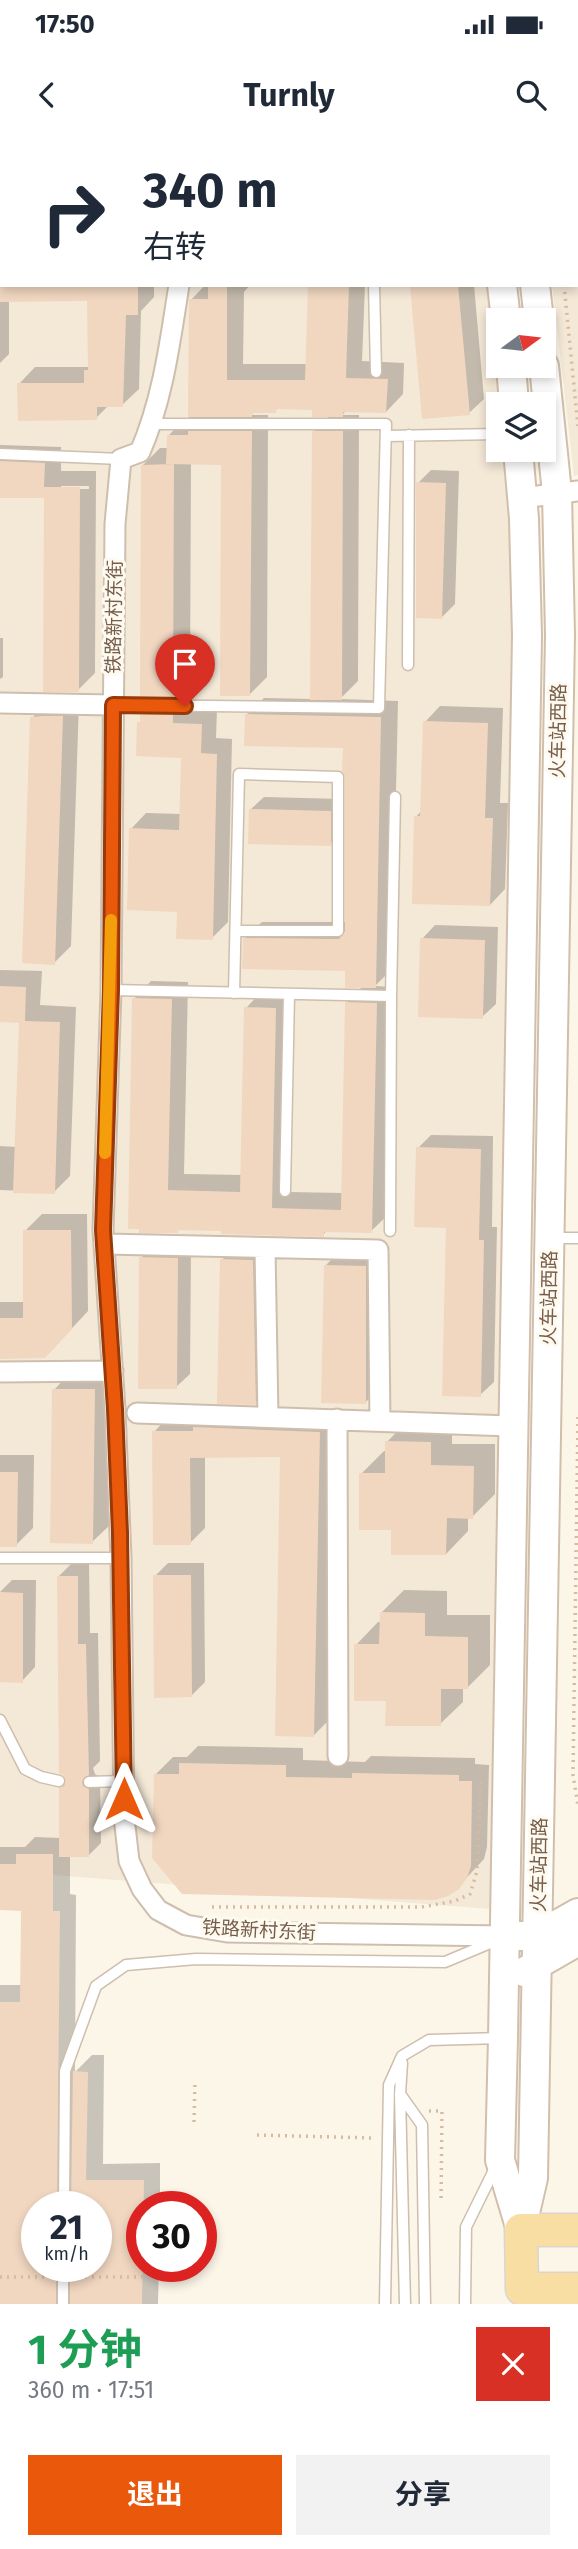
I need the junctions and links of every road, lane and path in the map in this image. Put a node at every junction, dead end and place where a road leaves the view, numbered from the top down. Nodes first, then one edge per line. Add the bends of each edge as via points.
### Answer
1 (178, 287) edge
2 (374, 287) edge
3 (502, 287) edge
4 (536, 287) edge
5 (564, 287) edge
6 (505, 308) edge
7 (538, 308) edge
8 (376, 372) dead end
9 (546, 378) edge
10 (152, 424) junction
11 (578, 426) edge
12 (486, 434) edge
13 (409, 435) junction
14 (386, 436) junction
15 (0, 454) edge
16 (121, 459) junction
17 (519, 462) edge
18 (567, 492) edge
19 (522, 498) junction
20 (408, 665) dead end
21 (0, 703) edge
22 (113, 705) junction
23 (395, 797) dead end
24 (236, 930) junction
25 (111, 990) junction
26 (234, 993) junction
27 (289, 994) junction
28 (391, 996) junction
29 (285, 1191) dead end
30 (390, 1231) dead end
31 (550, 1238) junction
32 (578, 1238) edge
33 (105, 1244) junction
34 (265, 1248) junction
35 (113, 1371) junction
36 (0, 1372) edge
37 (137, 1413) dead end
38 (268, 1417) junction
39 (578, 1417) edge
40 (337, 1419) junction
41 (380, 1421) junction
42 (513, 1426) junction
43 (0, 1558) edge
44 (121, 1558) junction
45 (0, 1720) edge
46 (338, 1756) dead end
47 (59, 1781) dead end
48 (124, 1781) junction
49 (89, 1782) dead end
50 (578, 1806) edge
51 (578, 1913) edge
52 (504, 1936) junction
53 (537, 1936) junction
54 (578, 1941) edge
55 (536, 1966) junction
56 (503, 1983) junction
57 (503, 2038) junction
58 (402, 2056) junction
59 (195, 2081) dead end
60 (400, 2094) junction
61 (194, 2122) dead end
62 (257, 2135) dead end
63 (375, 2138) dead end
64 (500, 2160) junction
65 (64, 2191) edge
66 (521, 2230) junction
67 (578, 2230) edge
68 (64, 2282) edge
69 (578, 2289) edge
70 (522, 2297) edge
71 (63, 2304) edge
72 (385, 2304) edge
73 (405, 2304) edge
74 (425, 2304) edge
75 (465, 2304) edge

1 - 10 street
2 - 8 lane
3 - 6 main road
4 - 7 main road
5 - 11 path
9 - 18 main road, 火车站西路
10 - 14 lane via 386,424
10 - 16 street via 140,453
12 - 13 lane
13 - 14 lane
13 - 20 lane
14 - 22 lane via 379,708
15 - 16 lane
16 - 22 street, 铁路新村东街 via 115,524
17 - 19 main road, 火车站西路
18 - 19 street
18 - 31 main road, 火车站西路 via 560,635
19 - 42 main road, 火车站西路 via 527,636
21 - 22 street
22 - 25 street, 铁路新村东街
23 - 28 lane
24 - 24 lane via 239,774 338,777 338,931
24 - 26 lane
25 - 26 lane
25 - 33 street, 铁路新村东街
26 - 27 lane
27 - 28 lane
27 - 29 lane
28 - 30 lane
31 - 32 lane
31 - 53 main road, 火车站西路
33 - 34 street
33 - 35 street, 铁路新村东街
34 - 38 street
34 - 41 street via 378,1250
35 - 36 street
35 - 44 street, 铁路新村东街
37 - 38 street
38 - 40 street
39 - 50 path via 573,1775
40 - 41 street
40 - 46 street
41 - 42 street
42 - 52 main road, 火车站西路
43 - 44 lane
44 - 48 street, 铁路新村东街
45 - 47 lane via 25,1769
48 - 49 lane
48 - 52 street, 铁路新村东街 via 129,1861 158,1910 186,1925 227,1932
51 - 53 main road
52 - 53 main road
52 - 56 main road, 火车站西路
52 - 65 lane via 445,1962 196,1959 126,1965 96,1986 65,2071
53 - 55 main road, 火车站西路
54 - 55 main road
55 - 56 main road
55 - 66 main road, 火车站西路 via 533,2178
56 - 57 main road, 火车站西路
57 - 58 lane via 429,2040
57 - 64 main road, 火车站西路
58 - 60 lane
58 - 72 lane via 389,2085
59 - 61 path
60 - 73 lane
60 - 74 lane via 422,2125
62 - 63 path
64 - 66 main road, 火车站西路
64 - 75 lane via 466,2227
66 - 67 main road
66 - 70 main road, 火车站西路
68 - 71 lane, bridge
69 - 70 main road

